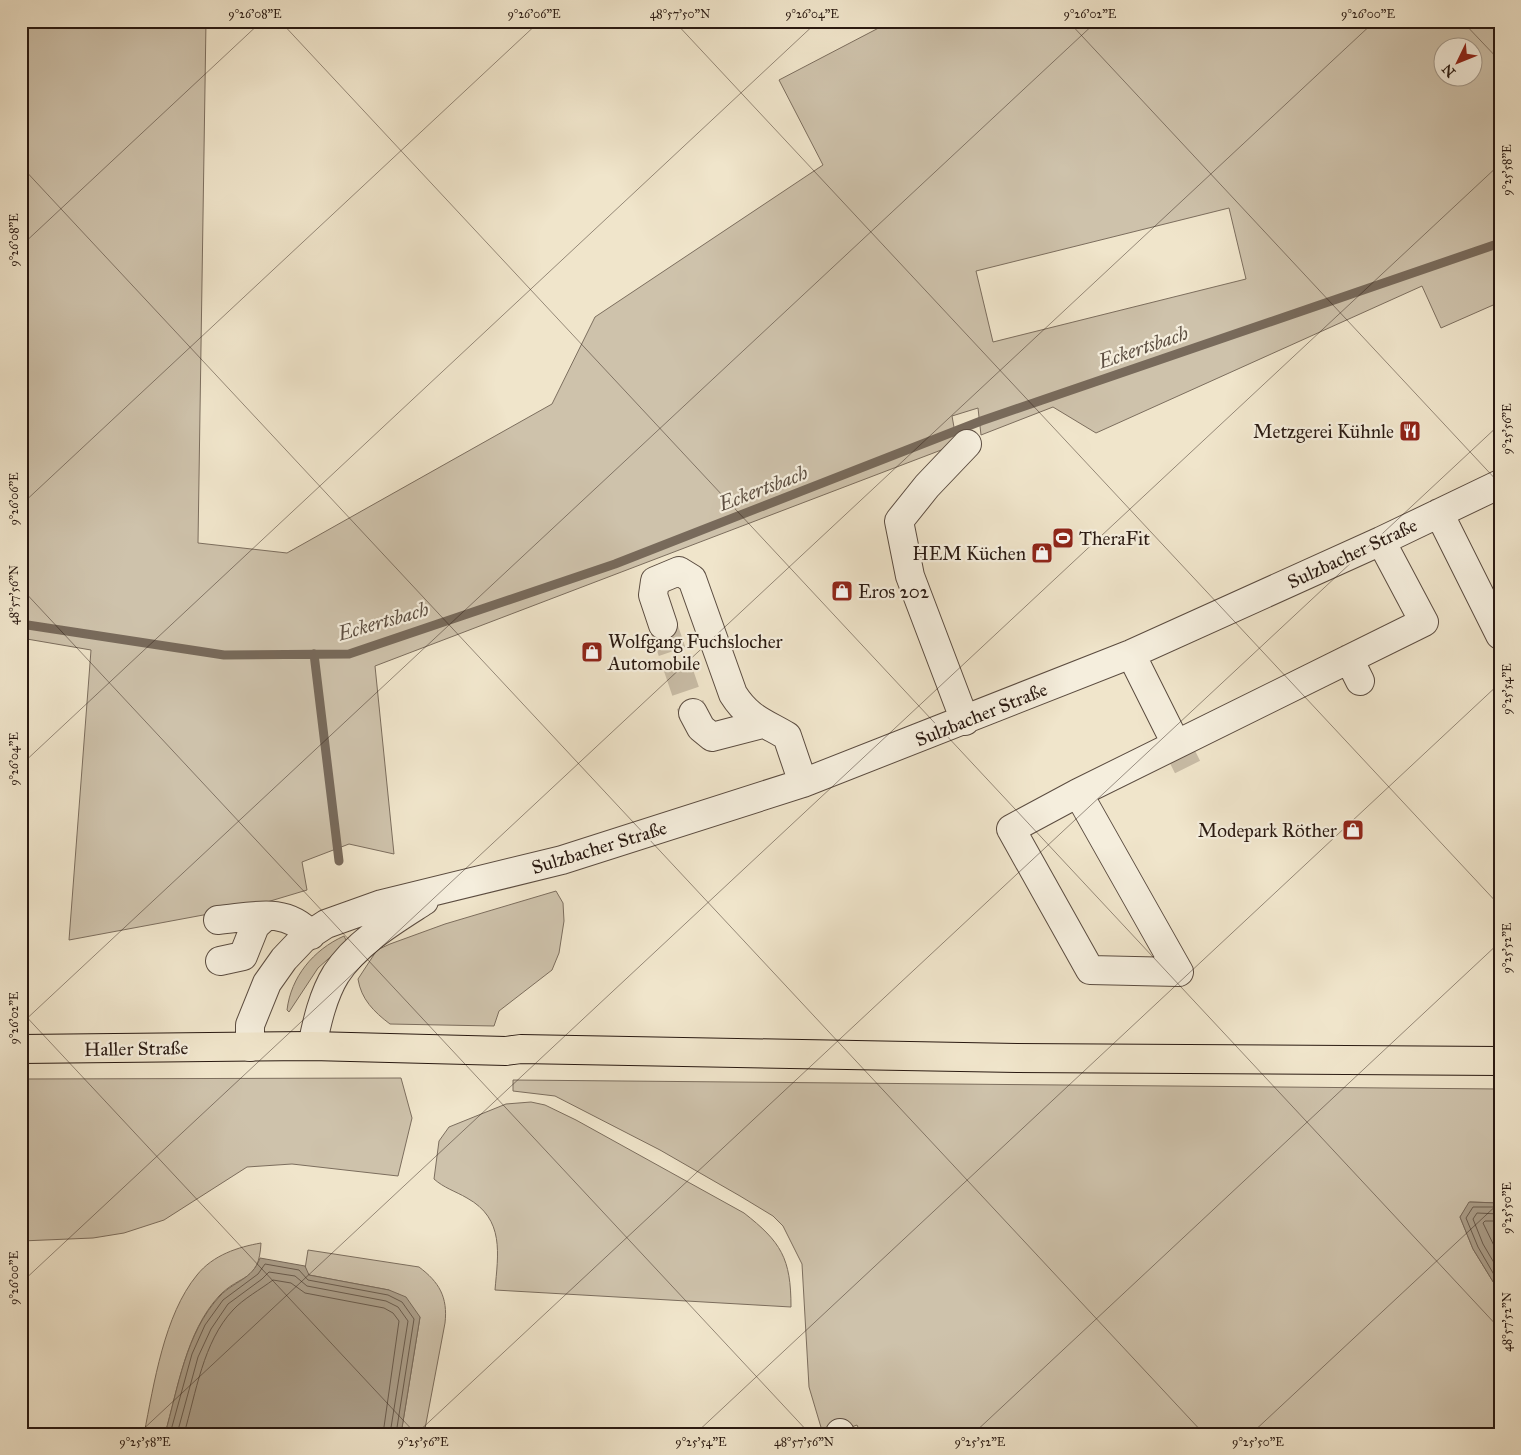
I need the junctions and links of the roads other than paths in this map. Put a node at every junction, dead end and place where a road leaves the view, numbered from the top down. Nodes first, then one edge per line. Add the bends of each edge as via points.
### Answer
1 (967, 444) dead end
2 (1500, 484) edge
3 (1439, 513) junction
4 (1381, 541) junction
5 (663, 625) tunnel mouth
6 (1500, 635) edge
7 (1131, 654) junction
8 (693, 713) tunnel mouth
9 (966, 721) junction
10 (762, 724) junction
11 (1175, 742) tunnel mouth
12 (804, 784) junction
13 (1078, 793) junction
14 (441, 889) junction
15 (266, 916) junction
16 (218, 920) dead end
17 (311, 934) junction
18 (220, 961) dead end
19 (312, 1046) junction
20 (250, 1047) junction
21 (21, 1049) edge
22 (1500, 1061) edge

1 - 9 street via 899,521 910,576
2 - 3 street, Sulzbacher Straße
3 - 4 street, Sulzbacher Straße
3 - 6 street
4 - 7 street, Sulzbacher Straße
4 - 13 street via 1424,622 1354,670
5 - 10 street via 652,595 655,581 679,571 692,579 732,694 742,708
7 - 9 street, Sulzbacher Straße
7 - 11 street
8 - 10 street via 701,728 712,737
9 - 12 street, Sulzbacher Straße
10 - 12 street via 787,736
12 - 14 street, Sulzbacher Straße via 562,860
13 - 13 street via 1011,829 1090,970 1179,972
14 - 17 street, Sulzbacher Straße via 347,916
14 - 19 street via 348,957 324,1000
15 - 16 street
15 - 17 street via 291,918
15 - 18 street via 255,926 243,956
17 - 20 street, Sulzbacher Straße via 284,959 267,983 253,1013
19 - 20 main road, Haller Straße
19 - 22 main road, Haller Straße via 1017,1058
20 - 21 main road, Haller Straße

